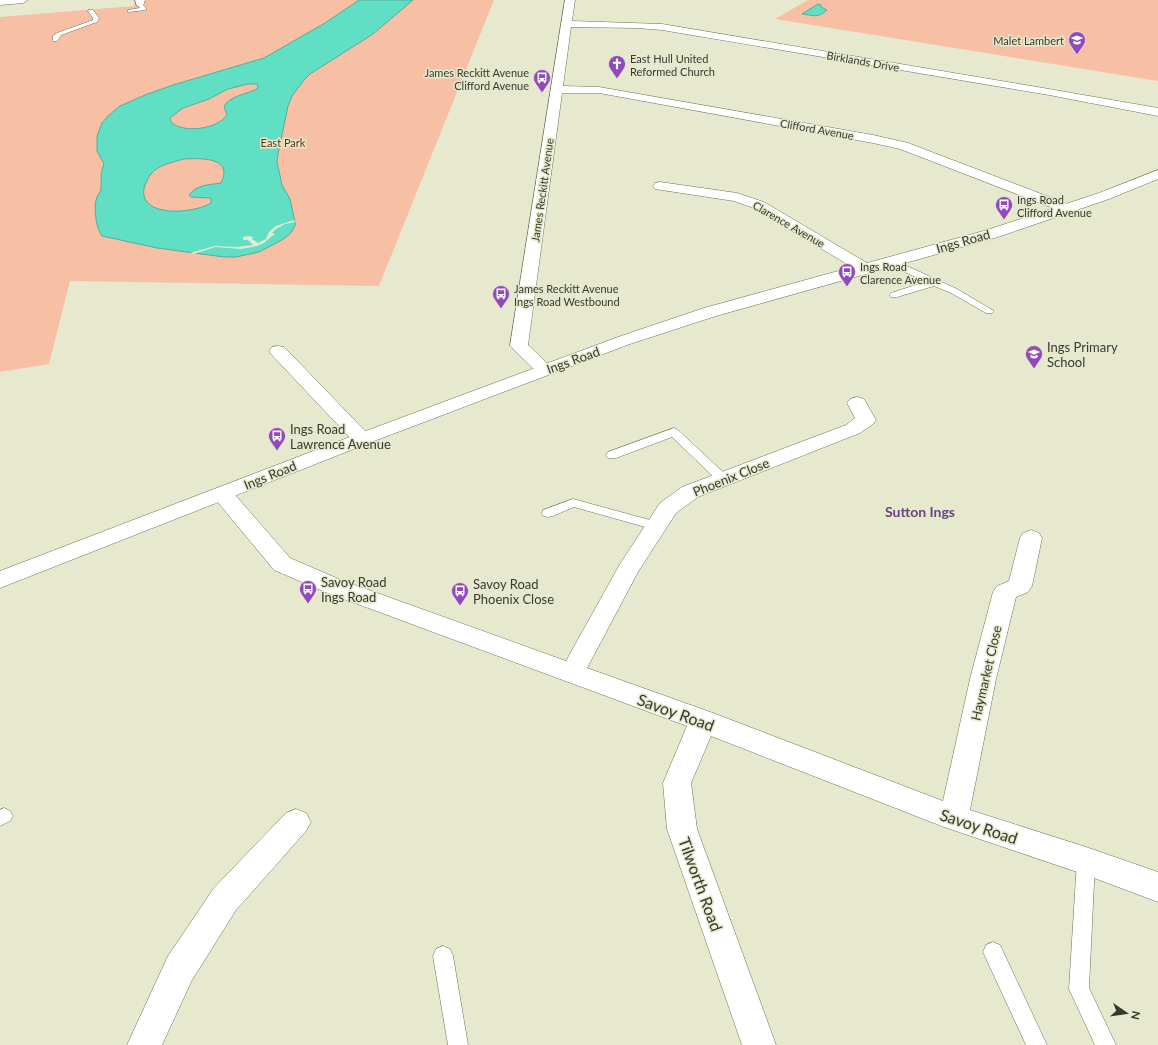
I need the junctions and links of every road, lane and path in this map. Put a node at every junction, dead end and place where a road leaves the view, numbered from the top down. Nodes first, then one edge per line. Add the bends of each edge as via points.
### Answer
1 (23, 0) edge
2 (570, 0) edge
3 (0, 2) edge
4 (140, 2) edge
5 (91, 11) dead end
6 (130, 11) dead end
7 (567, 24) junction
8 (56, 40) dead end
9 (556, 89) junction
10 (1158, 112) edge
11 (1158, 174) edge
12 (660, 186) dead end
13 (1068, 209) junction
14 (892, 262) junction
15 (866, 269) junction
16 (933, 283) junction
17 (894, 295) dead end
18 (989, 311) dead end
19 (278, 351) dead end
20 (545, 370) junction
21 (857, 403) dead end
22 (361, 438) junction
23 (612, 455) dead end
24 (723, 479) junction
25 (222, 494) junction
26 (548, 512) dead end
27 (656, 526) junction
28 (1031, 538) dead end
29 (0, 580) edge
30 (572, 673) junction
31 (703, 721) junction
32 (954, 818) junction
33 (296, 822) dead end
34 (1086, 861) junction
35 (1158, 887) edge
36 (993, 952) dead end
37 (443, 956) dead end
38 (144, 1045) edge
39 (458, 1045) edge
40 (759, 1045) edge
41 (1038, 1045) edge
42 (1106, 1045) edge

1 - 3 street
2 - 7 street, James Reckitt Avenue
4 - 6 lane via 144,9
5 - 8 lane via 96,18 95,21 59,34
7 - 9 street, James Reckitt Avenue
7 - 10 street, Birklands Drive via 662,27
9 - 13 street, Clifford Avenue via 600,90 904,146
9 - 20 street, James Reckitt Avenue via 519,346
11 - 13 street, Ings Road
12 - 15 street, Clarence Avenue via 737,197 759,205
13 - 14 street, Ings Road
14 - 15 street, Ings Road
14 - 16 lane
15 - 20 street, Ings Road via 709,312
16 - 17 lane
16 - 18 lane via 954,291
19 - 22 street
20 - 22 street, Ings Road
21 - 24 street, Phoenix Close via 866,420 853,429
22 - 25 street, Ings Road
23 - 24 lane via 674,432
24 - 27 street, Phoenix Close via 690,492 668,508
25 - 29 street, Ings Road
25 - 30 street, Savoy Road via 282,564 333,586
26 - 27 lane via 574,503
27 - 30 street, Phoenix Close via 628,570
28 - 32 street, Haymarket Close via 1020,586 1005,592 983,679
30 - 31 street, Savoy Road
31 - 32 street, Savoy Road
31 - 40 street, Tilworth Road via 677,783 682,829
32 - 34 street, Savoy Road
33 - 38 street via 225,899 180,968
34 - 35 street, Savoy Road
34 - 42 lane via 1079,989
36 - 41 lane
37 - 39 lane

